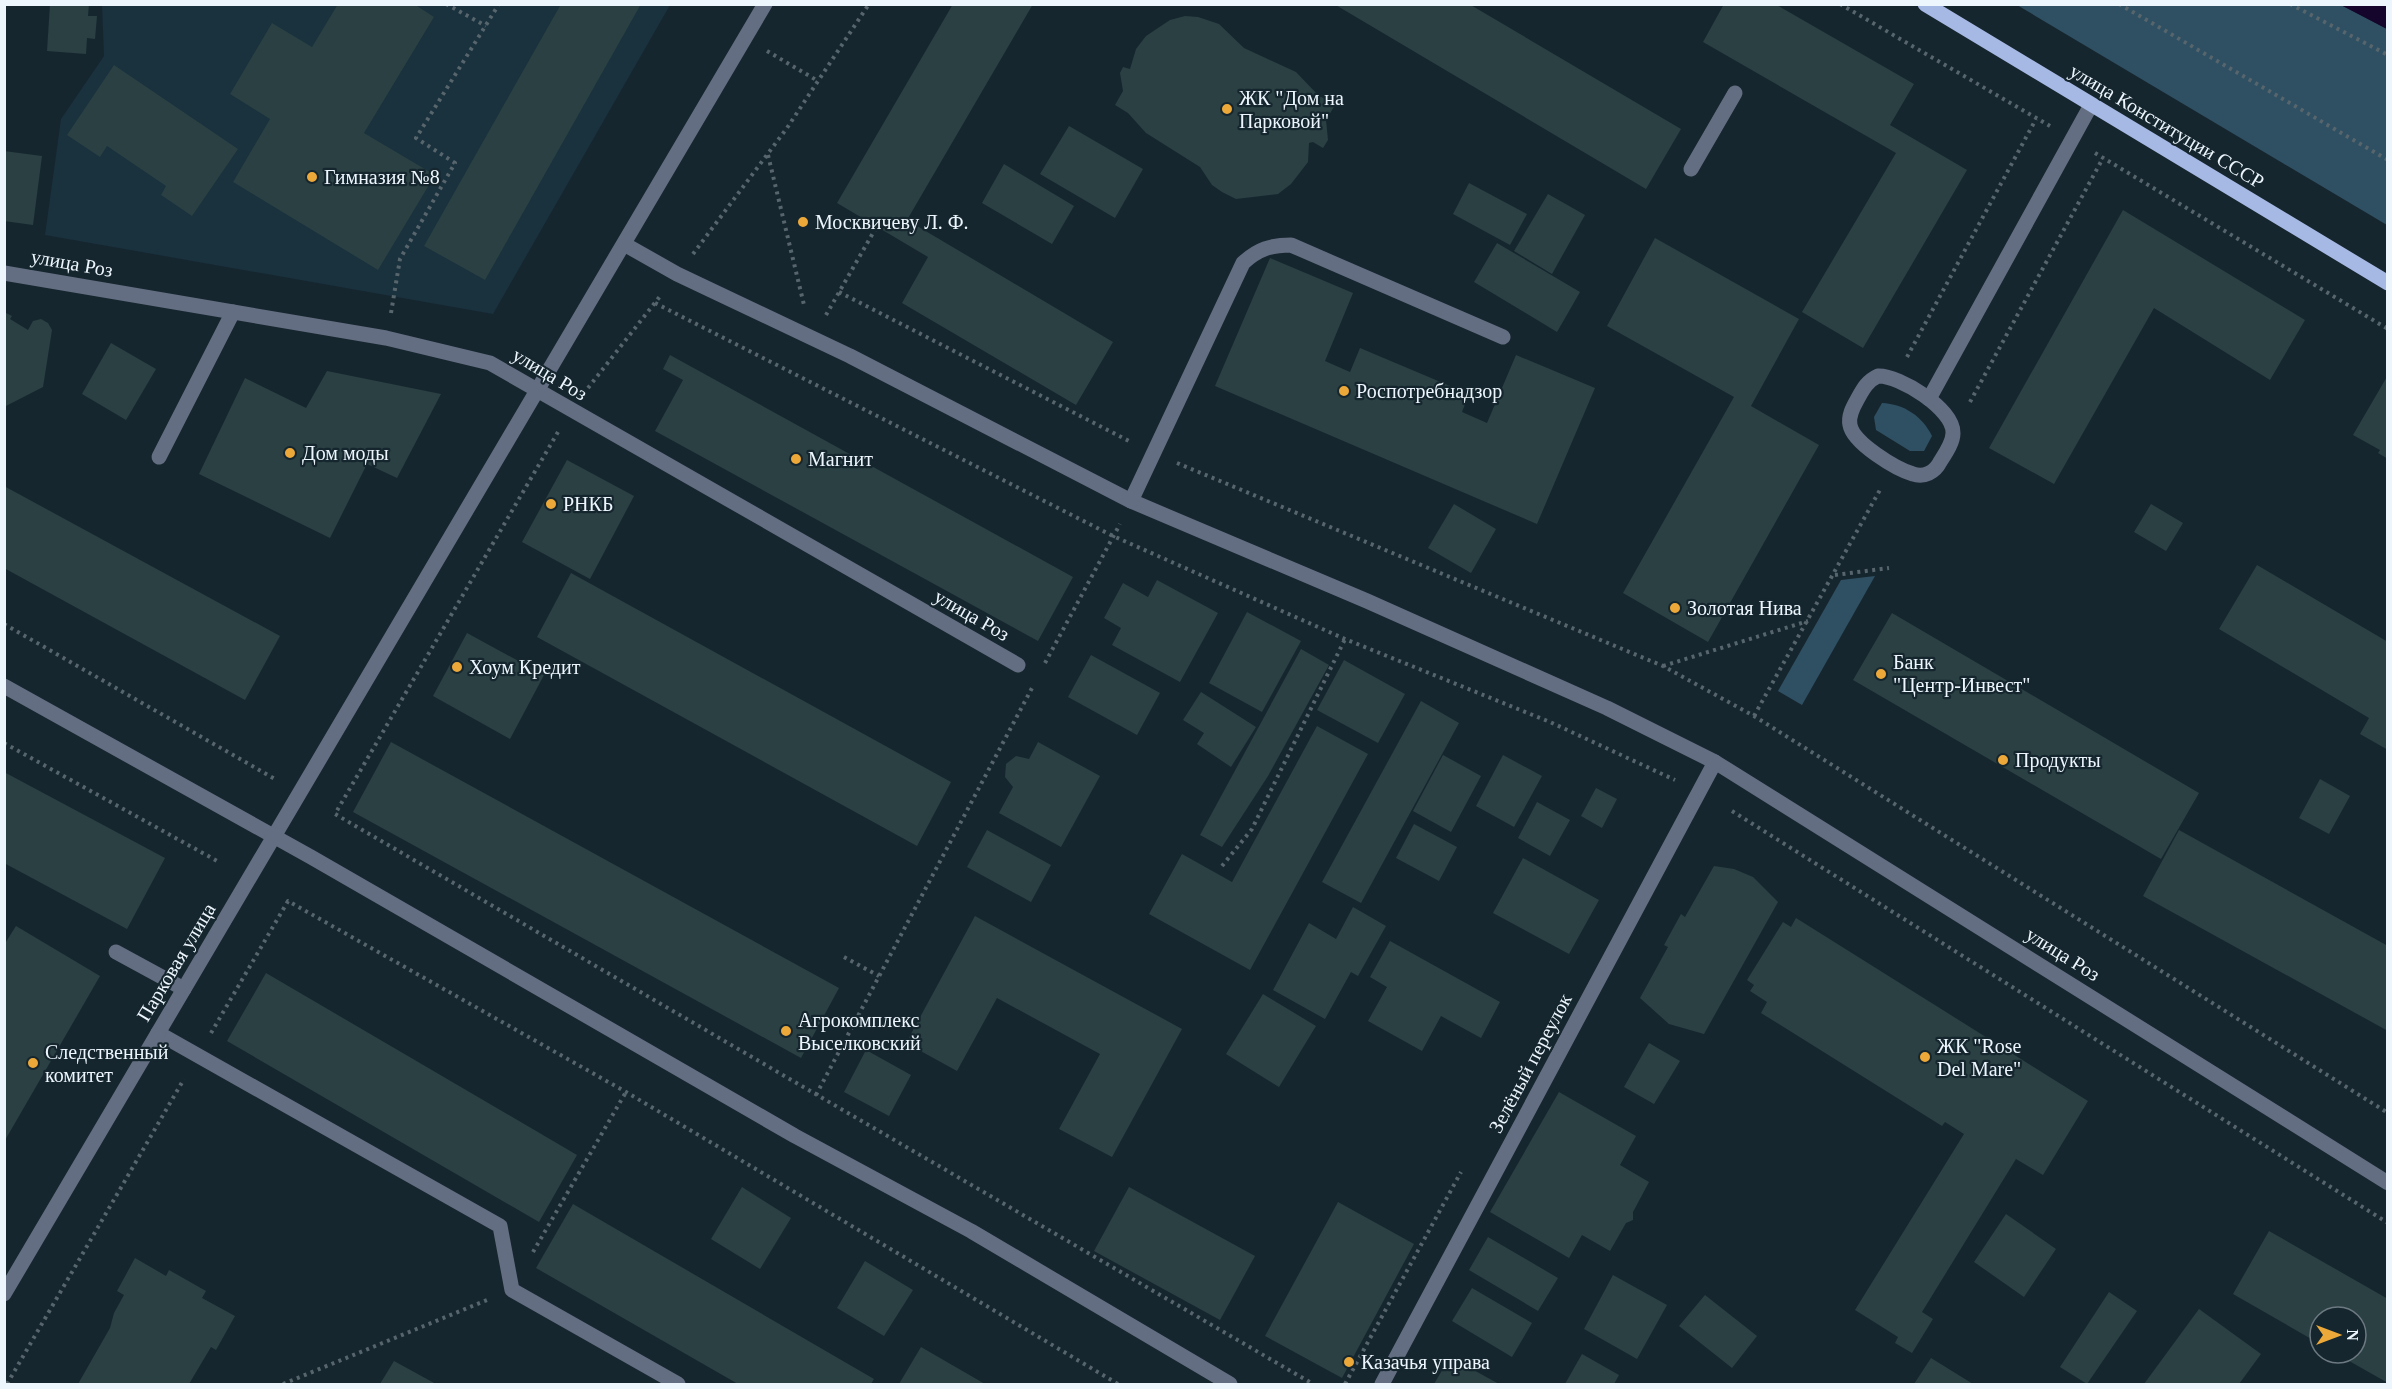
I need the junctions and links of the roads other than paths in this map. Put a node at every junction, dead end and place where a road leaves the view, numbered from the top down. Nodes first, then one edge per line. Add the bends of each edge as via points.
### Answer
1 (765, 4) edge
2 (1925, 4) edge
3 (1735, 93) dead end
4 (2091, 105) junction
5 (1691, 169) dead end
6 (624, 244) junction
7 (4, 273) edge
8 (2388, 283) edge
9 (233, 312) junction
10 (1503, 337) dead end
11 (539, 390) junction
12 (1929, 399) junction
13 (159, 457) dead end
14 (1131, 501) junction
15 (1018, 665) dead end
16 (4, 686) edge
17 (1715, 762) junction
18 (275, 837) junction
19 (116, 952) dead end
20 (184, 989) junction
21 (158, 1033) junction
22 (2388, 1184) edge
23 (7, 1284) edge
24 (678, 1384) edge
25 (1230, 1384) edge
26 (1382, 1384) edge

1 - 6 street, Парковая улица
2 - 4 main road, улица Конституции СССР
3 - 5 street
4 - 8 main road, улица Конституции СССР
4 - 12 street
6 - 11 street, Парковая улица
6 - 14 street, улица Роз
7 - 9 street, улица Роз
9 - 11 street, улица Роз via 386,338 490,363
9 - 13 street
10 - 14 street via 1291,245 1272,245 1255,252 1243,263
11 - 15 street, улица Роз via 580,417
11 - 18 street, Парковая улица
12 - 12 street via 1950,421 1954,431 1939,465 1929,474 1914,474 1856,440 1849,424 1851,411 1871,380 1887,376
14 - 17 street, улица Роз via 1596,703
16 - 18 street
17 - 22 street, улица Роз
17 - 26 street, Зелёный переулок
18 - 20 street, Парковая улица
18 - 25 street via 795,1136 972,1231
19 - 20 street
20 - 21 street, Парковая улица
21 - 23 street, Парковая улица
21 - 24 street via 500,1226 512,1290

